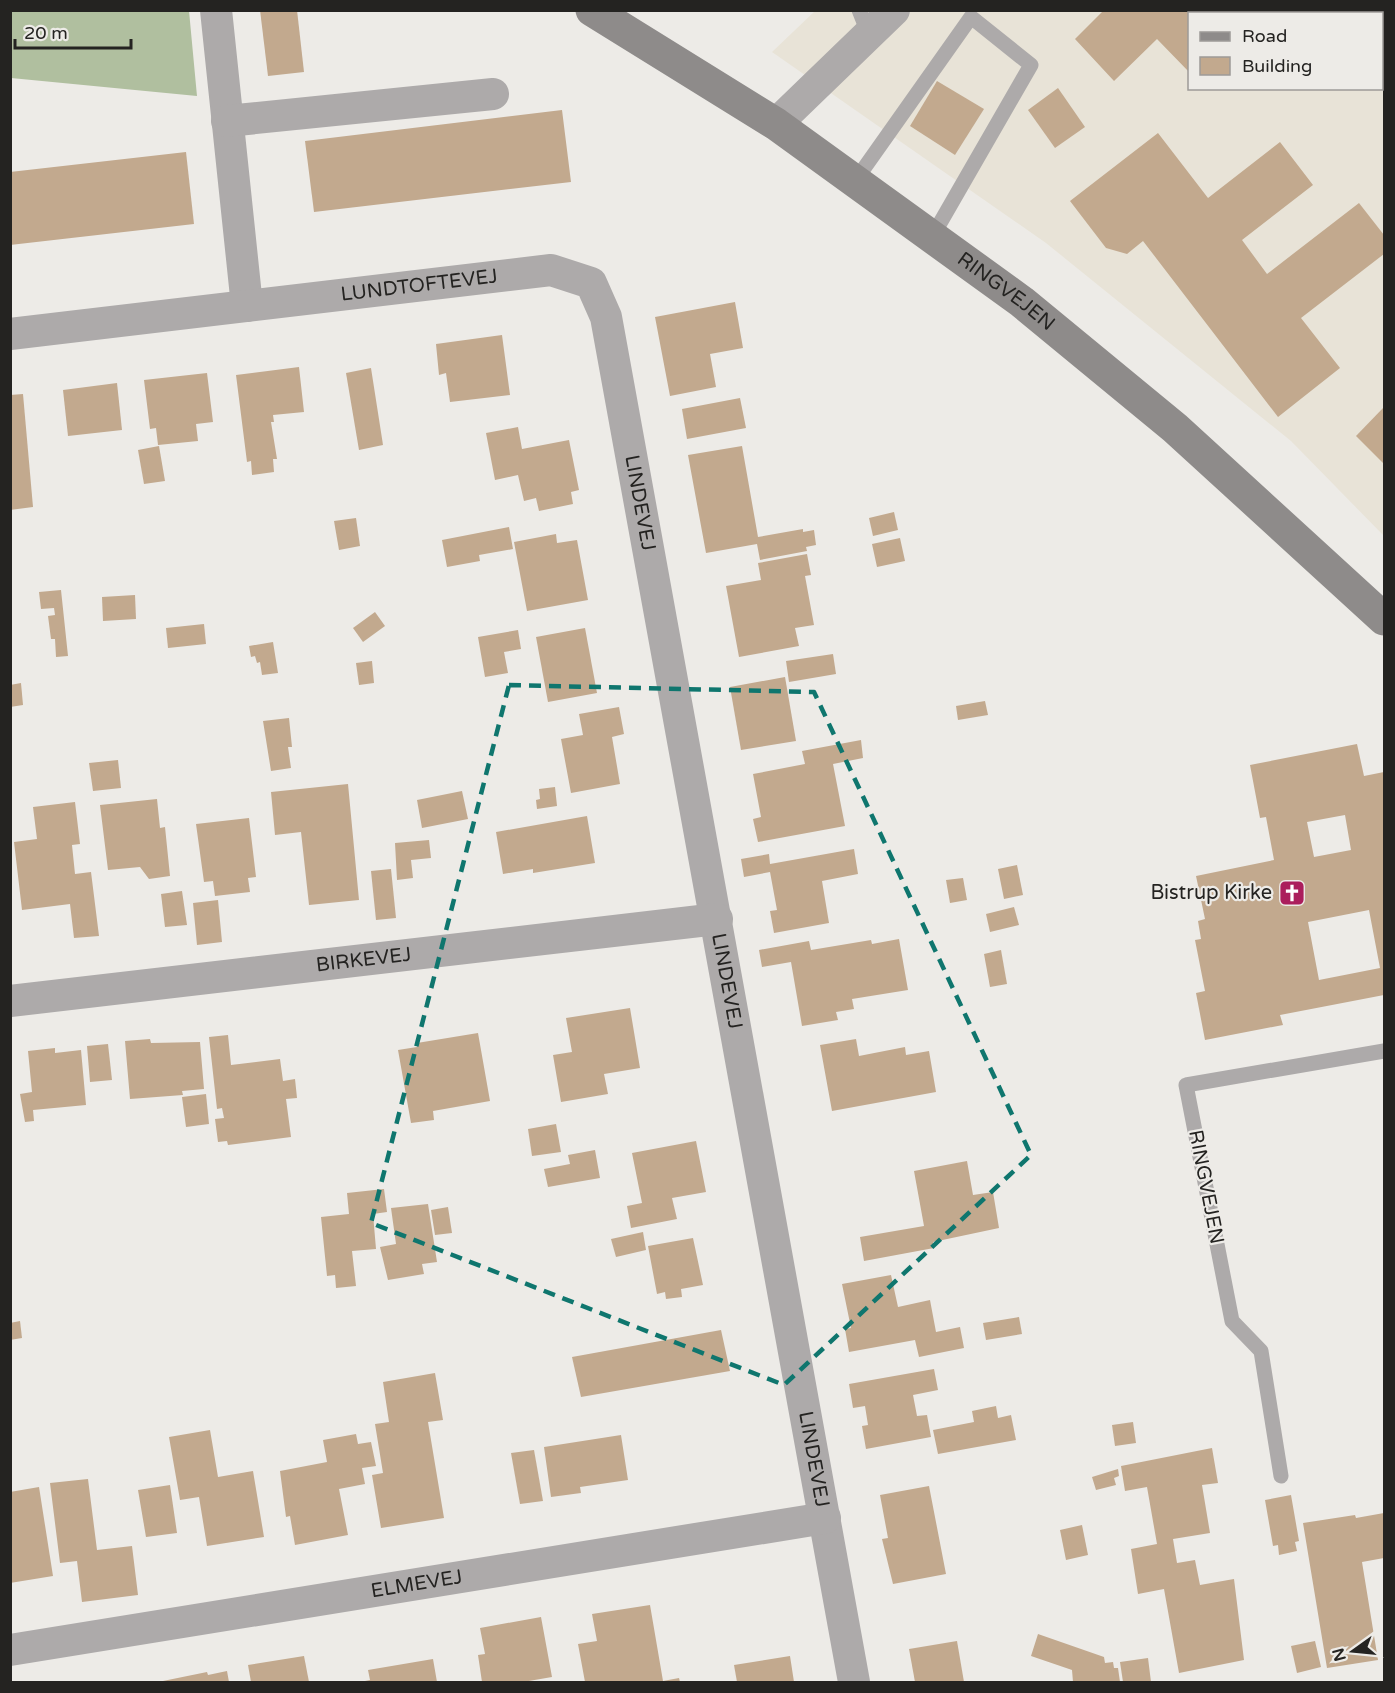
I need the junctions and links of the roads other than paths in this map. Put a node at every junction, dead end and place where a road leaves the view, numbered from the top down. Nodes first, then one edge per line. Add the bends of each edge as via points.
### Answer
1 (216, 10) edge
2 (592, 10) edge
3 (894, 10) edge
4 (864, 23) edge
5 (493, 94) dead end
6 (227, 121) junction
7 (776, 124) junction
8 (855, 181) junction
9 (932, 237) junction
10 (591, 283) joint
11 (247, 306) junction
12 (10, 334) edge
13 (1384, 620) edge
14 (717, 919) junction
15 (10, 1000) edge
16 (1384, 1051) edge
17 (1281, 1476) dead end
18 (825, 1518) junction
19 (10, 1650) edge
20 (854, 1683) edge

1 - 6 street
2 - 7 main road, RINGVEJEN
3 - 4 street
4 - 7 street
5 - 6 street
6 - 11 street
7 - 8 main road, RINGVEJEN
8 - 9 main road, RINGVEJEN
8 - 9 lane via 971,17 1031,65
9 - 13 main road, RINGVEJEN via 1022,303 1175,428
10 - 11 street, LUNDTOFTEVEJ via 551,270
10 - 14 street, LINDEVEJ via 606,317
11 - 12 street, LUNDTOFTEVEJ
14 - 15 street, BIRKEVEJ
14 - 18 street, LINDEVEJ
16 - 17 lane, RINGVEJEN via 1186,1085 1232,1321 1261,1351
18 - 19 street, ELMEVEJ
18 - 20 street, LINDEVEJ

